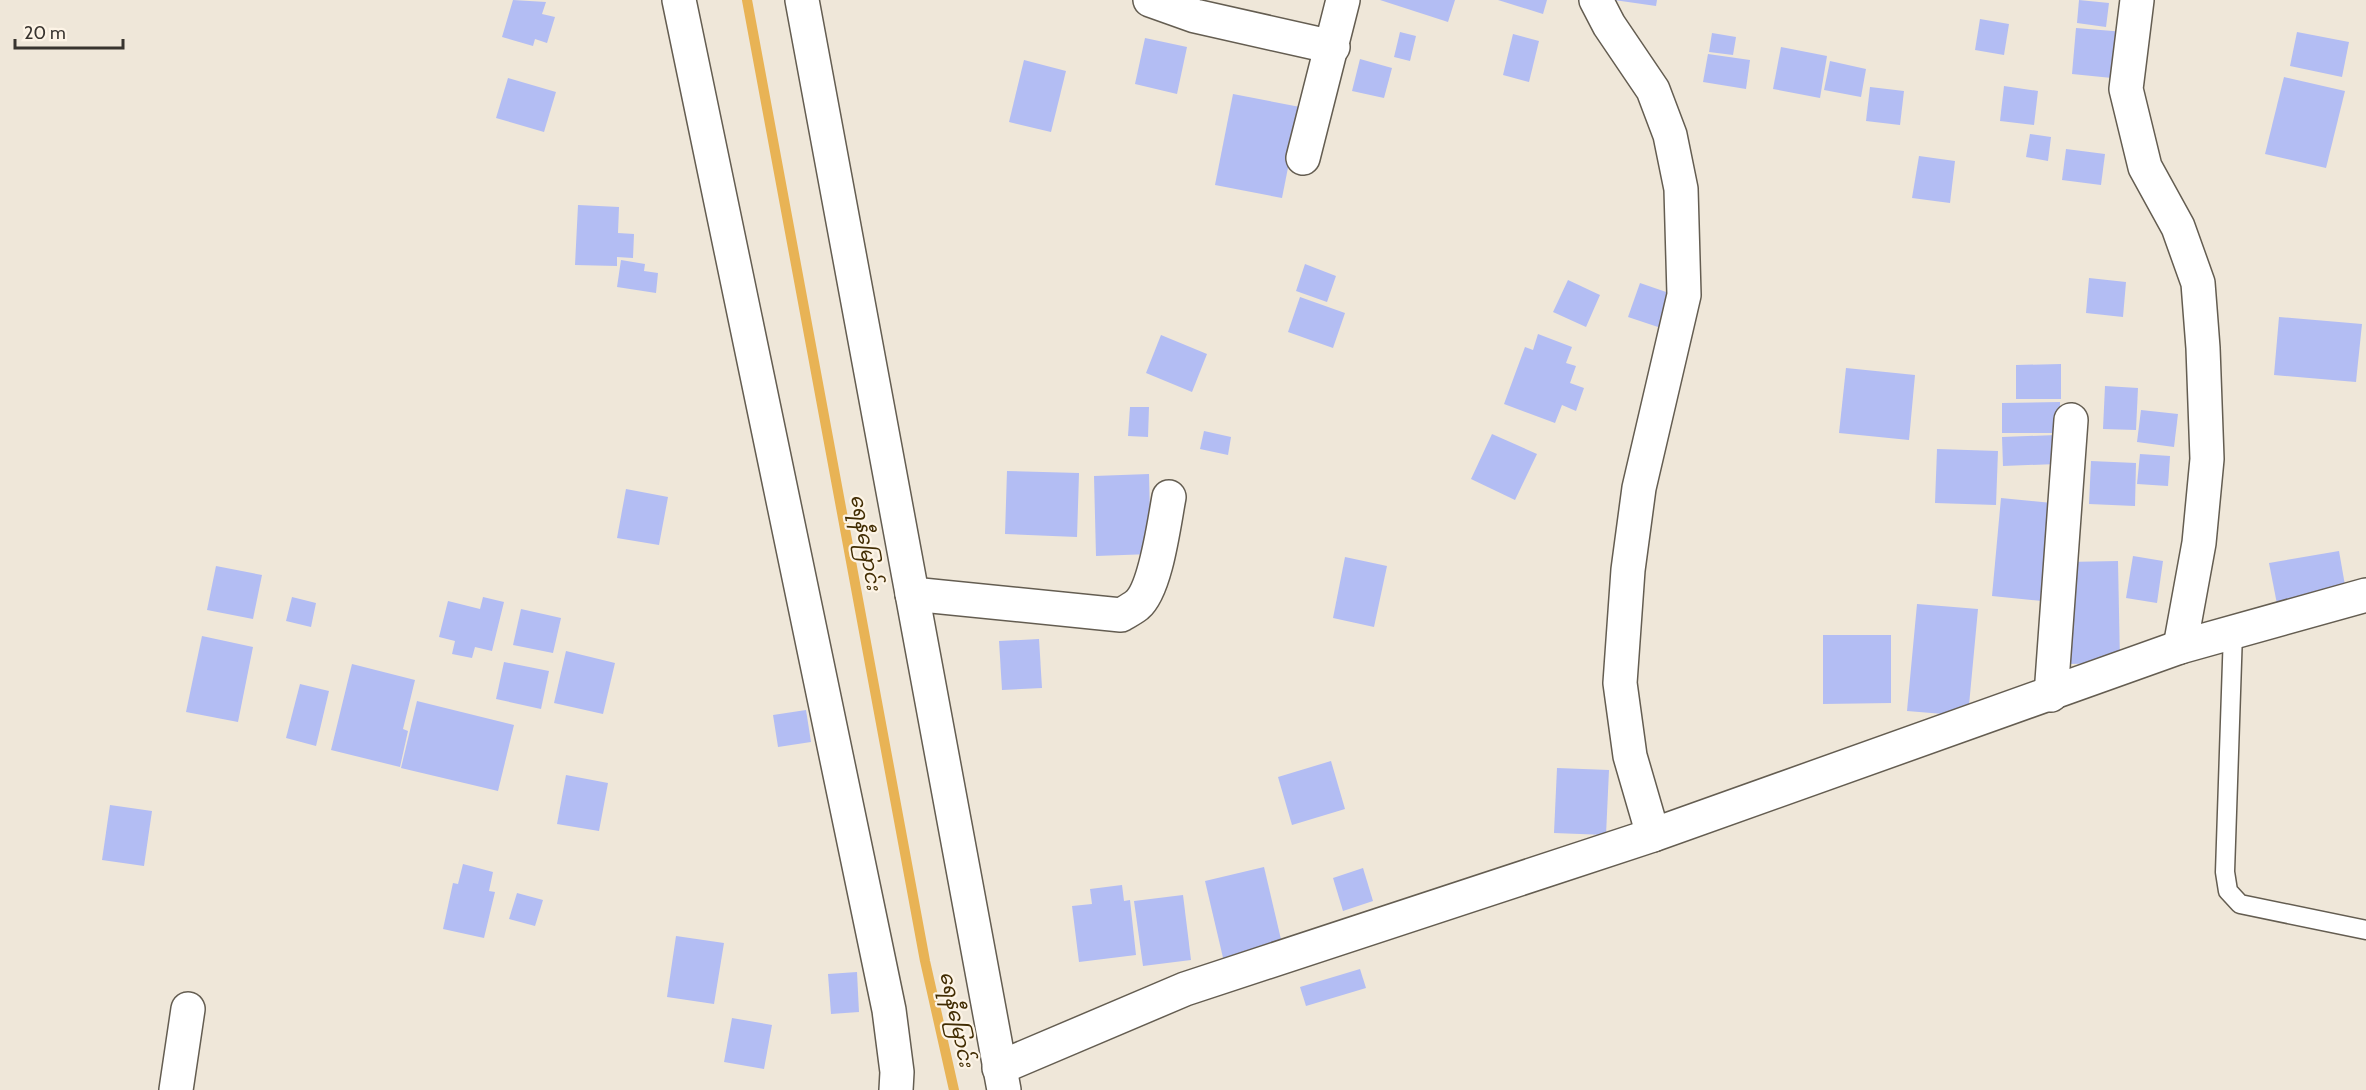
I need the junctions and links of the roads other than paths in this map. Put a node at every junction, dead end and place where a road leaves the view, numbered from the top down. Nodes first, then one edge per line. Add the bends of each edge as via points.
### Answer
1 (679, 0) edge
2 (802, 0) edge
3 (1150, 0) edge
4 (1343, 0) edge
5 (1596, 0) edge
6 (2137, 0) edge
7 (1333, 47) junction
8 (1303, 158) dead end
9 (2071, 420) dead end
10 (1169, 497) dead end
11 (912, 594) junction
12 (2366, 596) edge
13 (2233, 632) junction
14 (2180, 647) junction
15 (2051, 695) junction
16 (1653, 835) junction
17 (2366, 930) edge
18 (188, 1010) dead end
19 (1002, 1079) edge
20 (176, 1090) edge
21 (896, 1090) edge

1 - 21 street via 889,1010
2 - 11 street
3 - 7 street via 1195,16
4 - 7 street
5 - 16 street via 1653,90 1670,135 1681,189 1684,295 1639,488 1620,683 1630,756
6 - 14 street via 2126,89 2145,167 2178,227 2198,283 2203,348 2207,459 2199,543
7 - 8 street
9 - 15 street
10 - 11 street via 1148,588 1138,604 1120,615
11 - 19 street
12 - 13 street
13 - 14 street
13 - 17 lane via 2225,873 2228,891 2240,904
14 - 15 street
15 - 16 street
16 - 19 street via 1185,989
18 - 20 street

